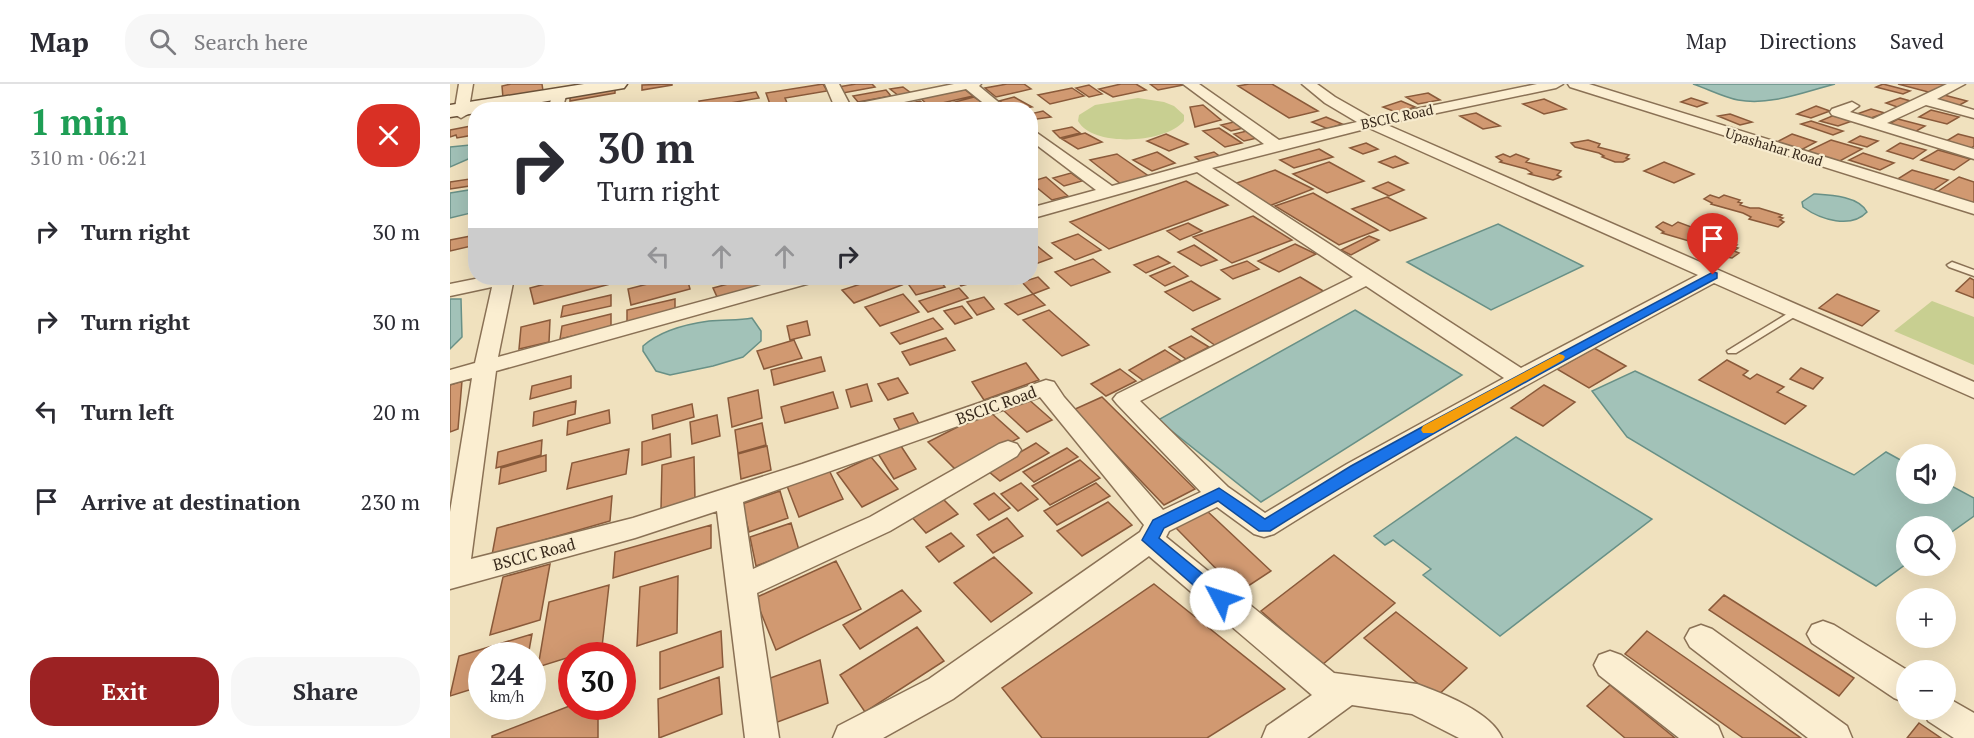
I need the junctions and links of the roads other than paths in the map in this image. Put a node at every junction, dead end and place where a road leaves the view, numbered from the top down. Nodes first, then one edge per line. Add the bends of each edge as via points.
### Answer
1 (466, 84) edge
2 (618, 84) edge
3 (641, 84) edge
4 (832, 84) edge
5 (1190, 84) edge
6 (1309, 84) edge
7 (1556, 84) edge
8 (1575, 84) edge
9 (1958, 84) edge
10 (972, 85) edge
11 (1924, 100) junction
12 (468, 102) edge
13 (511, 102) edge
14 (561, 102) edge
15 (841, 102) edge
16 (881, 102) edge
17 (992, 102) edge
18 (1851, 106) dead end
19 (1974, 114) edge
20 (1370, 123) junction
21 (1874, 124) junction
22 (1038, 138) edge
23 (1276, 145) junction
24 (1974, 154) edge
25 (1200, 167) junction
26 (1109, 192) junction
27 (1974, 209) edge
28 (1038, 212) edge
29 (1952, 265) dead end
30 (1974, 273) edge
31 (1713, 275) junction
32 (1367, 278) junction
33 (472, 285) edge
34 (503, 285) edge
35 (782, 285) edge
36 (450, 290) edge
37 (1795, 312) junction
38 (1732, 351) dead end
39 (485, 367) junction
40 (450, 377) edge
41 (1520, 378) junction
42 (1974, 391) edge
43 (1008, 450) dead end
44 (1219, 494) junction
45 (729, 497) junction
46 (1154, 532) junction
47 (452, 567) edge
48 (742, 588) junction
49 (1823, 634) dead end
50 (1701, 638) dead end
51 (1610, 665) dead end
52 (1896, 681) edge
53 (1347, 690) junction
54 (1955, 720) edge
55 (1974, 732) edge
56 (762, 738) edge
57 (850, 738) edge
58 (1279, 738) edge
59 (1485, 738) edge
60 (1706, 738) edge
61 (1835, 738) edge

1 - 12 street
2 - 13 main road
3 - 14 main road
4 - 15 street
5 - 23 street
6 - 20 street
7 - 20 street, BSCIC Road
8 - 27 street, Upashahar Road
9 - 11 street
10 - 16 street
10 - 17 street
11 - 19 street
11 - 21 street
18 - 21 street via 1837,112
20 - 23 street, BSCIC Road
20 - 31 street
21 - 24 street
22 - 26 street
23 - 25 street, BSCIC Road
25 - 26 street, BSCIC Road
25 - 32 street
26 - 28 street, BSCIC Road
29 - 30 lane
31 - 37 street
31 - 41 street
32 - 41 street
32 - 44 street via 1125,399
33 - 36 street
34 - 39 street, BSCIC Road
35 - 39 street
37 - 38 lane
37 - 42 street
39 - 40 street
39 - 47 street, BSCIC Road
41 - 44 street via 1264,527
43 - 48 street via 880,524
44 - 46 street
45 - 46 street, BSCIC Road via 1046,387
45 - 47 street, BSCIC Road via 635,528
45 - 48 street
46 - 53 street via 1326,687
46 - 57 street via 941,689
48 - 56 street
49 - 52 street
50 - 61 street
51 - 60 street
53 - 58 street
53 - 59 street via 1418,699
54 - 55 street

